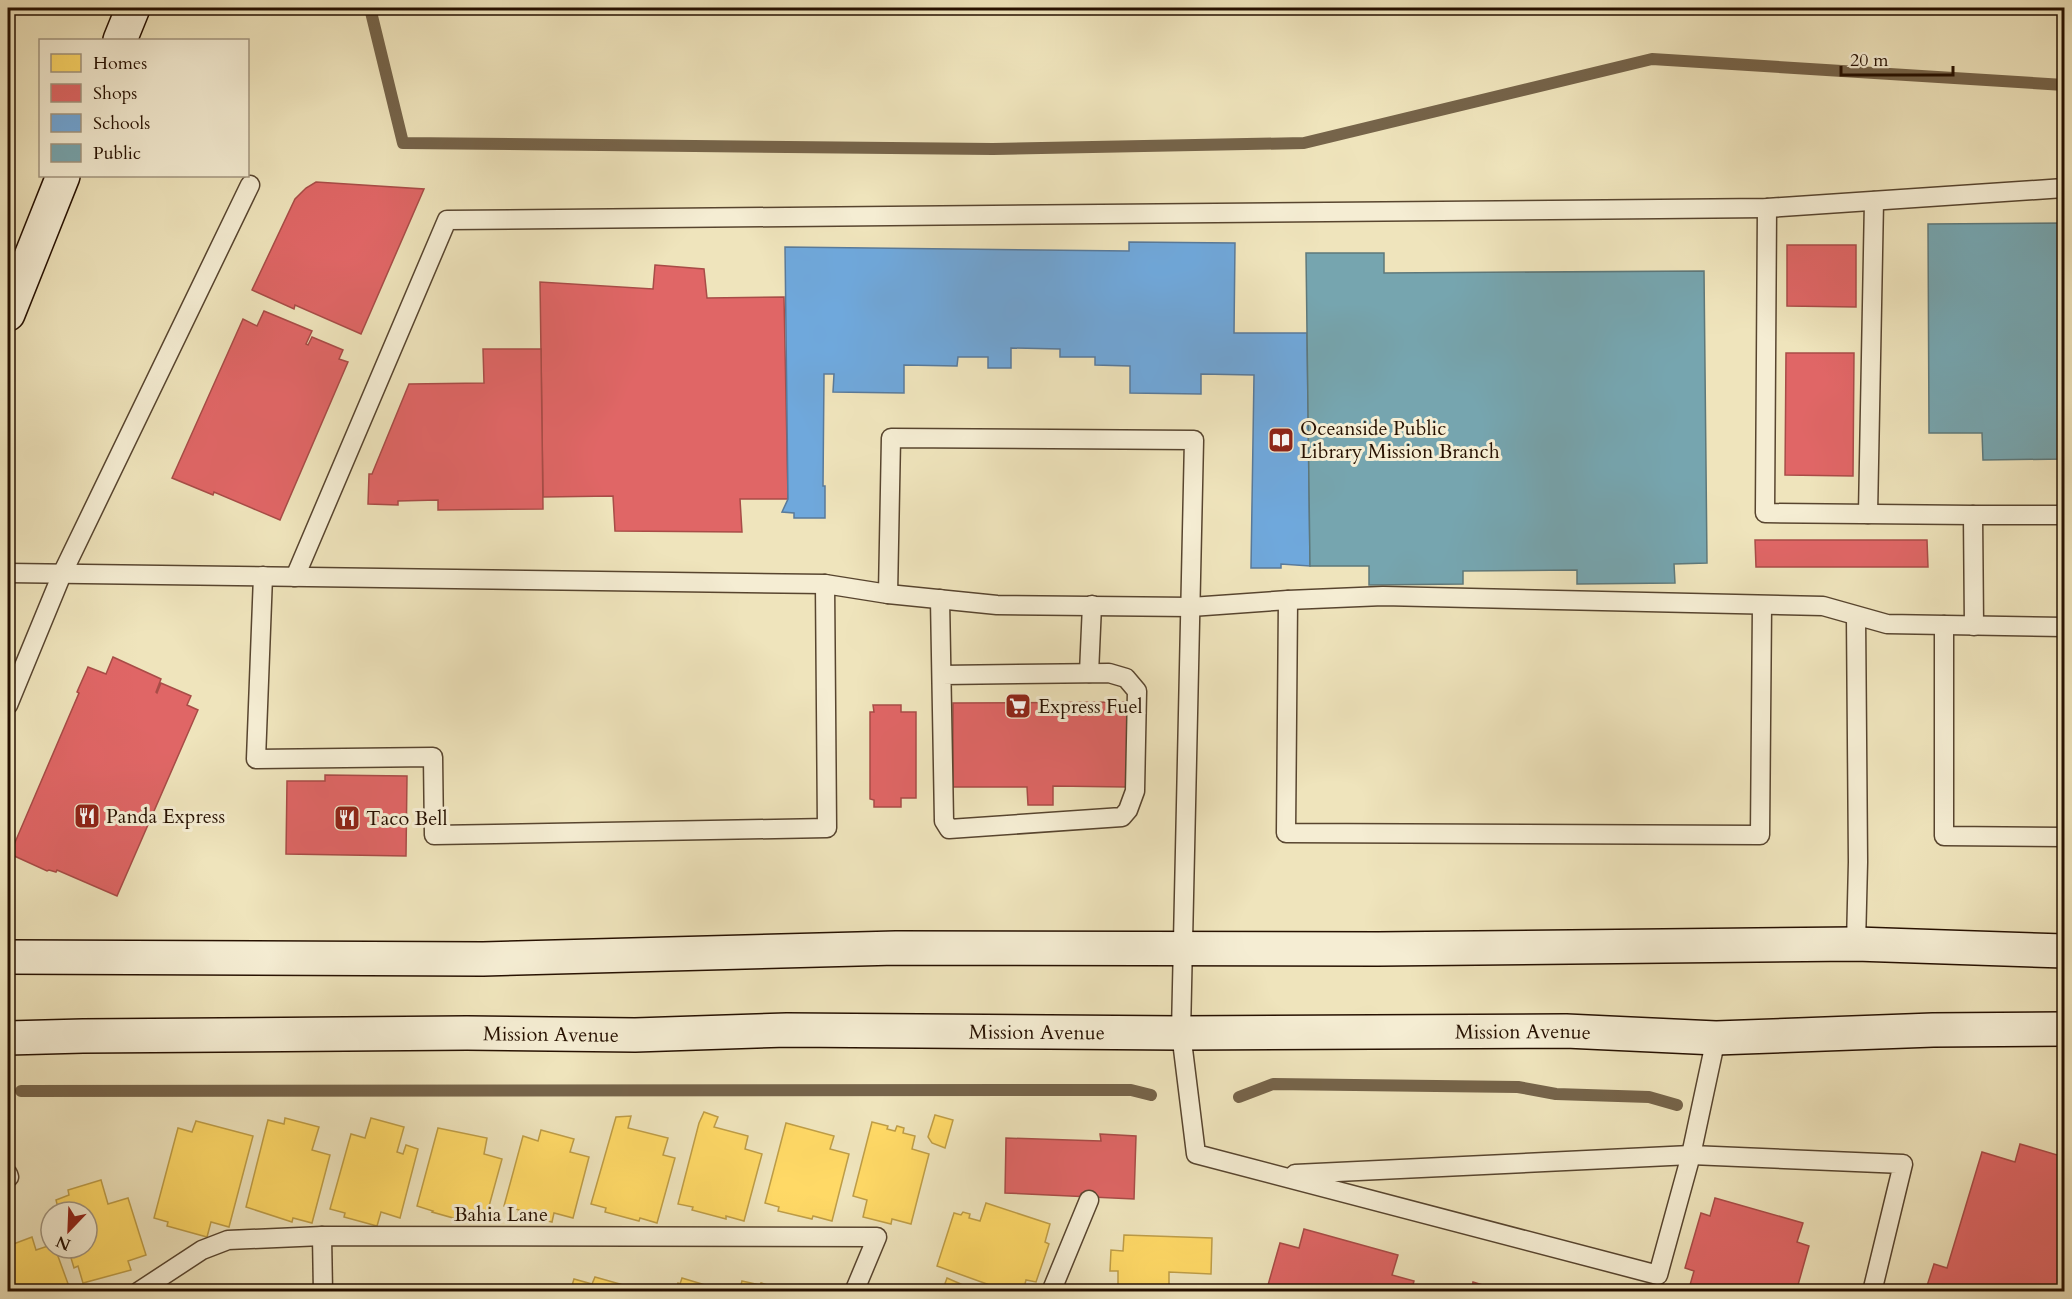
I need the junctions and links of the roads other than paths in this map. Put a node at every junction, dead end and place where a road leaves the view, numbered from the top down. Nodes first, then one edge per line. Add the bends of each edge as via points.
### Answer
1 (133, 8) edge
2 (120, 39) edge
3 (63, 177) edge
4 (250, 185) dead end
5 (2064, 188) edge
6 (1874, 201) junction
7 (1767, 208) junction
8 (8, 314) edge
9 (1868, 514) junction
10 (2064, 514) edge
11 (1973, 515) junction
12 (8, 573) edge
13 (62, 574) junction
14 (263, 576) junction
15 (295, 577) junction
16 (825, 584) junction
17 (888, 594) junction
18 (940, 599) junction
19 (1288, 600) junction
20 (1092, 605) junction
21 (1762, 606) junction
22 (1191, 608) junction
23 (1856, 616) junction
24 (1944, 625) junction
25 (1974, 626) junction
26 (2064, 627) edge
27 (1089, 673) junction
28 (942, 675) junction
29 (8, 705) edge
30 (2064, 837) edge
31 (1856, 944) junction
32 (1183, 948) junction
33 (2064, 951) edge
34 (8, 957) edge
35 (2064, 1029) edge
36 (1181, 1033) junction
37 (8, 1038) edge
38 (1716, 1038) junction
39 (1691, 1155) junction
40 (1277, 1175) junction
41 (1089, 1200) dead end
42 (322, 1236) junction
43 (1656, 1283) edge
44 (138, 1292) edge
45 (323, 1292) edge
46 (854, 1292) edge
47 (1051, 1292) edge
48 (1872, 1292) edge

1 - 2 main road
3 - 8 main road
4 - 13 lane
5 - 6 lane
6 - 7 lane
6 - 9 lane
7 - 9 lane via 1765,513
7 - 15 lane via 447,220
9 - 11 lane
10 - 11 lane
11 - 25 lane
12 - 13 lane
13 - 14 lane
13 - 29 lane
14 - 15 lane
14 - 16 lane via 256,759 433,757 434,835 827,828
15 - 16 lane
16 - 17 lane
17 - 18 lane
17 - 22 lane via 891,438 1194,440
18 - 20 lane via 997,605
18 - 28 lane
19 - 21 lane via 1383,596
19 - 21 lane via 1286,833 1760,835
19 - 22 lane
20 - 22 lane
20 - 27 lane
21 - 23 lane via 1822,606
22 - 32 lane
23 - 24 lane via 1887,624
23 - 31 lane
24 - 25 lane
24 - 30 lane via 1944,836
25 - 26 lane
27 - 28 lane
27 - 28 lane via 1126,678 1137,691 1135,791 1122,817 949,829 944,821
31 - 32 main road
31 - 33 main road
32 - 34 main road via 896,948 483,959
32 - 36 lane
35 - 38 main road, Mission Avenue
36 - 37 main road, Mission Avenue via 787,1030 636,1035
36 - 38 main road, Mission Avenue via 1566,1032
36 - 40 lane via 1196,1154
38 - 39 lane
39 - 40 lane
39 - 43 lane
39 - 48 lane via 1903,1164
40 - 43 lane
41 - 47 lane
42 - 44 lane, Bahia Lane via 228,1240 202,1250
42 - 45 lane
42 - 46 lane, Bahia Lane via 877,1237

